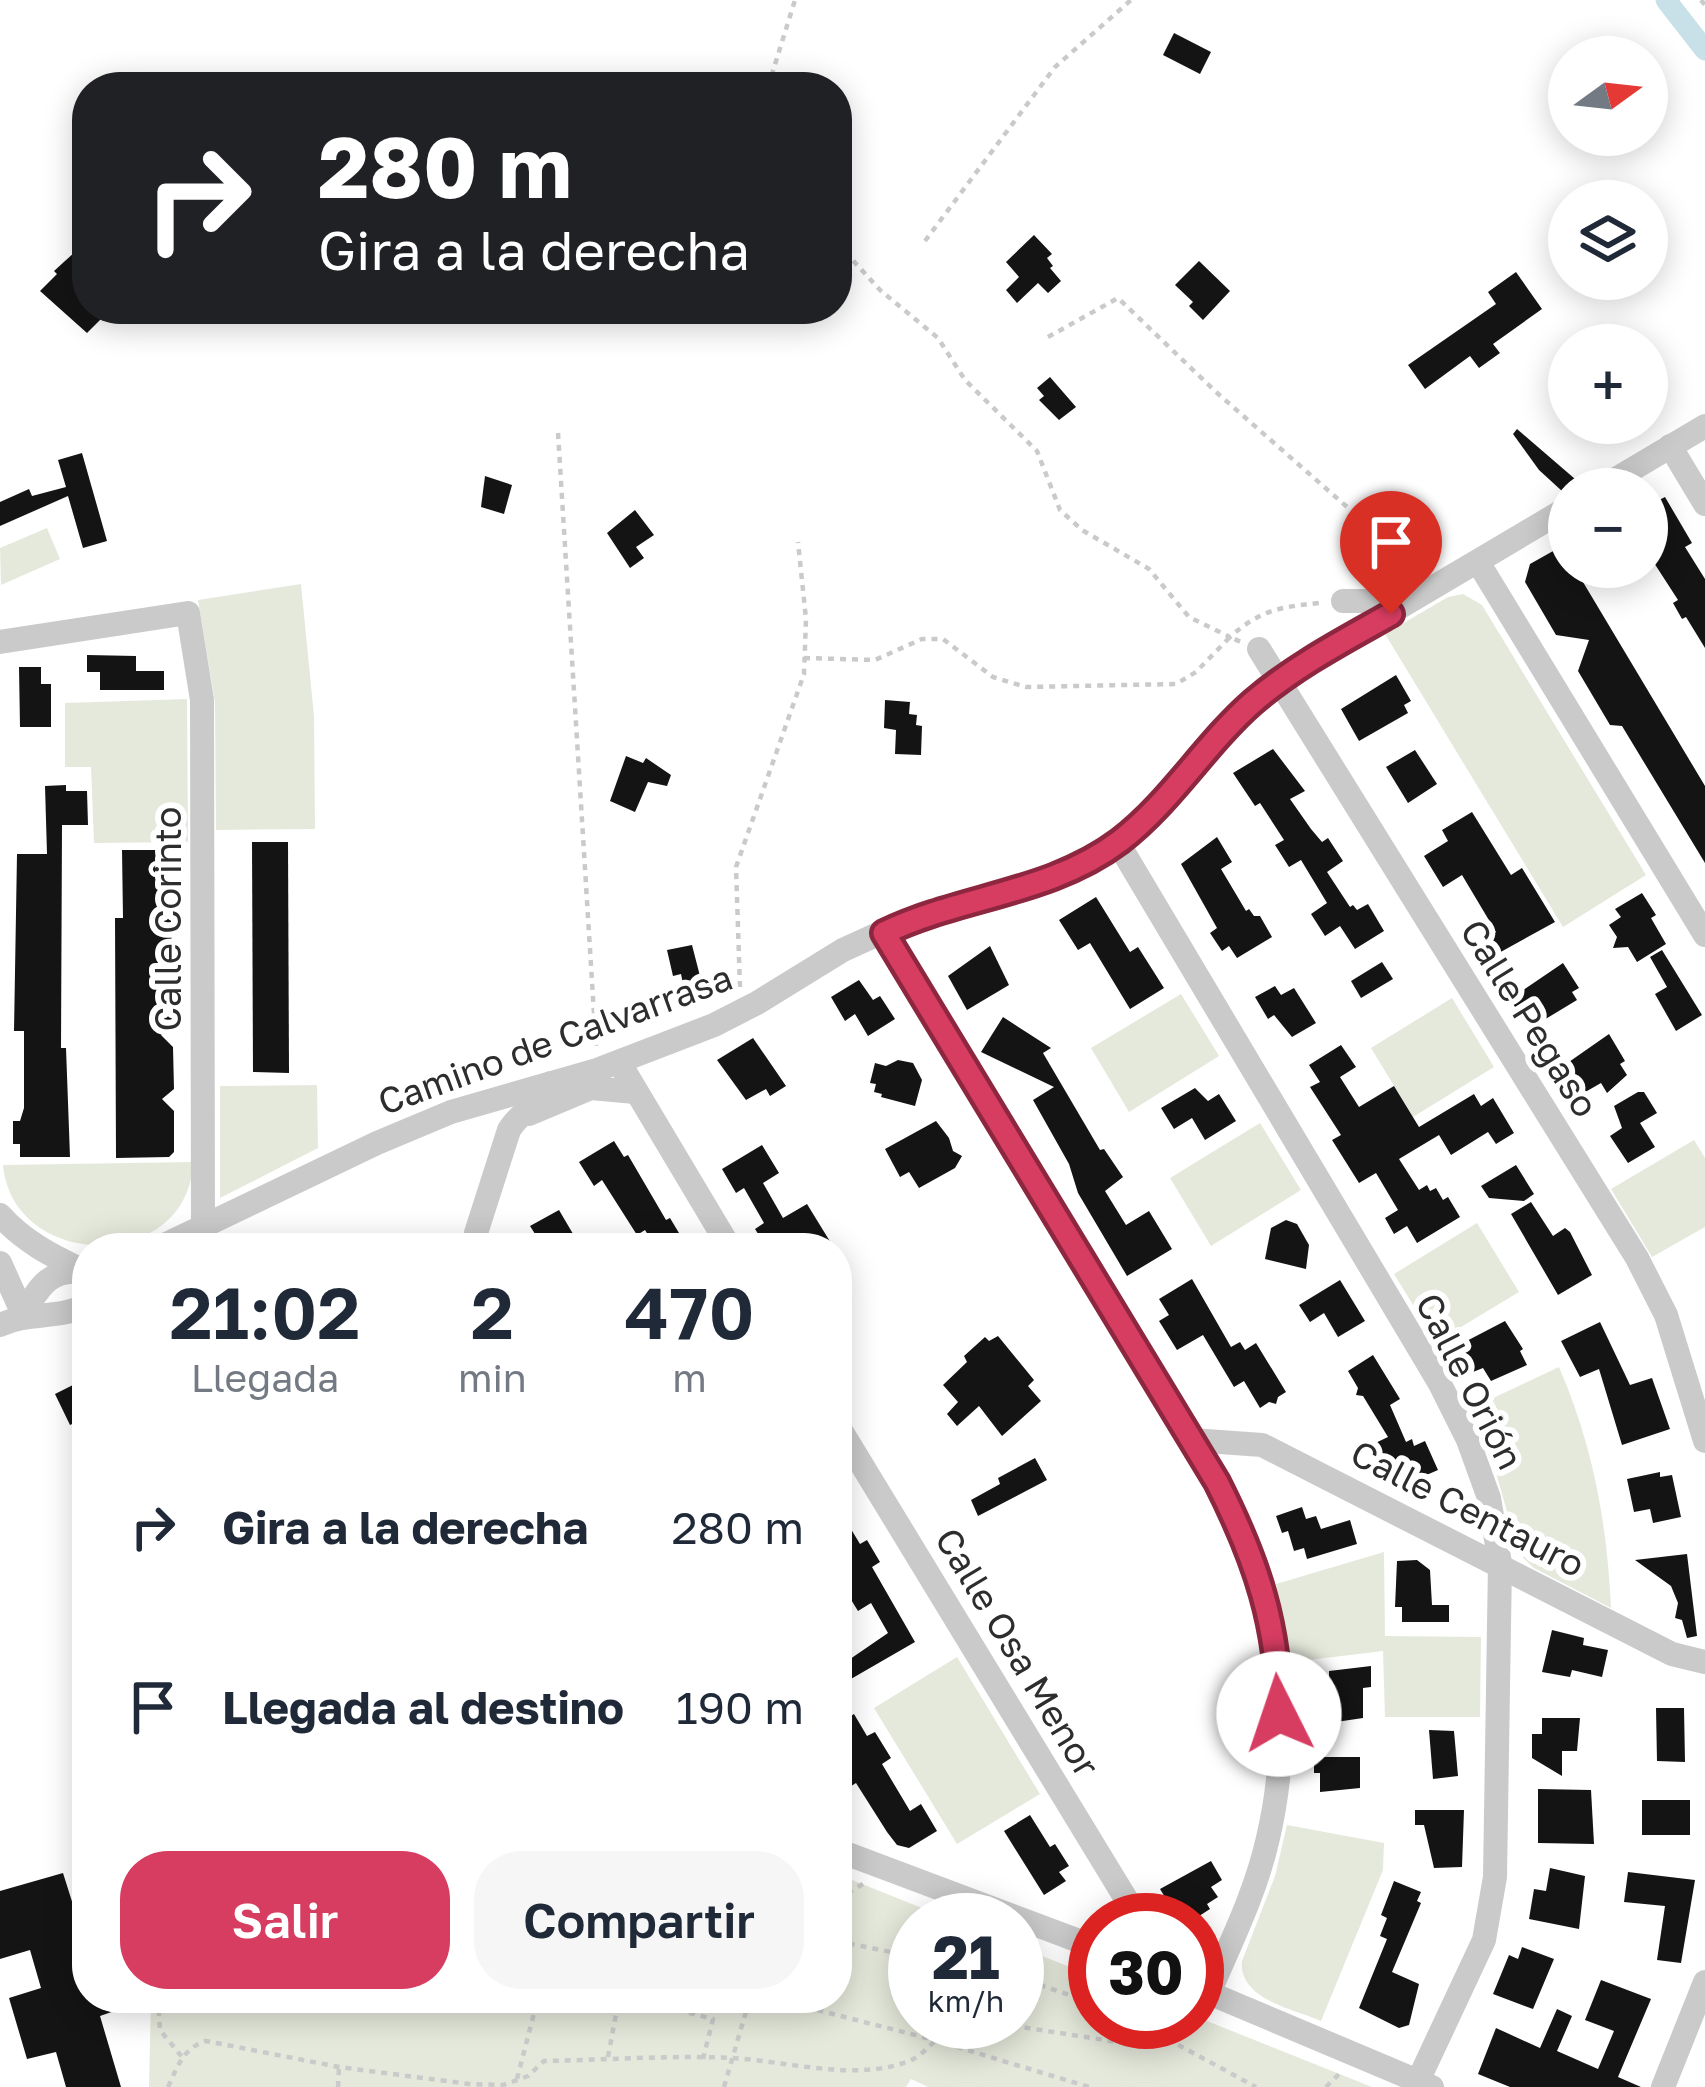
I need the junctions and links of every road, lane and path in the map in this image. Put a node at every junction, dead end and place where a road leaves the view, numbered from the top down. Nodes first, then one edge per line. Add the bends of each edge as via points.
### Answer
1 (795, 0) edge
2 (1131, 0) edge
3 (773, 72) edge
4 (925, 241) dead end
5 (852, 259) edge
6 (1048, 338) dead end
7 (1705, 426) edge
8 (558, 434) dead end
9 (1670, 446) junction
10 (1634, 468) edge
11 (1705, 504) edge
12 (1548, 520) edge
13 (798, 542) dead end
14 (1478, 562) junction
15 (1437, 587) junction
16 (1343, 601) joint
17 (1391, 614) junction
18 (1230, 637) junction
19 (0, 642) edge
20 (1258, 649) joint
21 (804, 658) junction
22 (1279, 683) junction
23 (1118, 843) junction
24 (884, 933) junction
25 (1705, 935) edge
26 (745, 1010) junction
27 (580, 1080) junction
28 (635, 1092) junction
29 (0, 1216) edge
30 (203, 1225) junction
31 (187, 1233) edge
32 (476, 1233) edge
33 (721, 1233) edge
34 (0, 1263) edge
35 (72, 1265) edge
36 (72, 1271) edge
37 (25, 1313) edge
38 (72, 1313) edge
39 (1192, 1440) junction
40 (1705, 1441) edge
41 (852, 1449) edge
42 (1500, 1563) junction
43 (1705, 1662) edge
44 (852, 1856) edge
45 (883, 1869) junction
46 (852, 1889) edge
47 (1122, 1893) edge
48 (1068, 1938) edge
49 (852, 1944) edge
50 (1224, 1950) edge
51 (888, 1951) edge
52 (1705, 1982) edge
53 (1224, 1999) edge
54 (159, 2013) edge
55 (534, 2013) edge
56 (616, 2013) edge
57 (705, 2013) edge
58 (745, 2013) edge
59 (829, 2013) edge
60 (888, 2028) edge
61 (924, 2049) edge
62 (964, 2049) edge
63 (1187, 2049) edge
64 (182, 2056) junction
65 (731, 2058) junction
66 (703, 2059) junction
67 (607, 2060) junction
68 (339, 2067) junction
69 (517, 2080) junction
70 (1245, 2084) edge
71 (1425, 2084) edge
72 (724, 2086) edge
73 (169, 2087) edge
74 (337, 2087) edge
75 (1089, 2087) edge
76 (1256, 2087) edge
77 (1663, 2087) edge

1 - 3 path
2 - 4 path via 1055,67
5 - 18 path via 938,338 965,380 1036,451 1060,510 1149,569 1190,617
6 - 15 path via 1118,298
7 - 9 street
8 - 27 path
9 - 10 street
9 - 11 street
12 - 14 street, Camino de Calvarrasa
13 - 21 path
14 - 15 street, Camino de Calvarrasa
14 - 25 street
15 - 17 street, Camino de Calvarrasa
16 - 17 street via 1379,602
16 - 18 path via 1252,616
17 - 22 street, Camino de Calvarrasa
18 - 20 path
18 - 21 path via 1176,684 1025,686 993,677 943,639 922,639 875,661
19 - 30 street, Calle Corinto via 188,613 202,700
20 - 22 street, Calle Pegaso
21 - 26 path via 736,867
22 - 23 street, Camino de Calvarrasa
22 - 40 street, Calle Pegaso via 1637,1258 1666,1315
23 - 24 street, Camino de Calvarrasa via 1022,890 922,914
23 - 42 street, Calle Orión via 1438,1382 1489,1498
24 - 26 street, Camino de Calvarrasa
24 - 39 street
26 - 27 street, Camino de Calvarrasa
27 - 28 street
27 - 28 street
27 - 30 street, Camino de Calvarrasa via 452,1112
27 - 32 street via 515,1119
28 - 33 street
29 - 35 street
30 - 31 street, Camino de Calvarrasa
34 - 37 street
36 - 37 street via 40,1285
37 - 38 street
39 - 42 street, Calle Centauro via 1262,1445
39 - 50 street via 1251,1550 1279,1676 1269,1836
41 - 47 street, Calle Osa Menor
42 - 43 street, Calle Centauro via 1672,1654
42 - 71 street, Calle Orión via 1495,1877 1484,1940
44 - 45 street
45 - 46 path
45 - 48 street
49 - 51 path
52 - 77 street
53 - 71 street
54 - 64 path via 160,2030
55 - 69 path
56 - 67 path
57 - 66 path via 715,2015
58 - 65 path
59 - 60 path
61 - 65 path via 911,2060 855,2068
62 - 75 path
63 - 70 path
64 - 68 path via 206,2041
64 - 73 path
65 - 66 path
65 - 72 path
66 - 67 path
67 - 69 path via 544,2061
68 - 69 path via 470,2084
68 - 74 path
70 - 76 path

